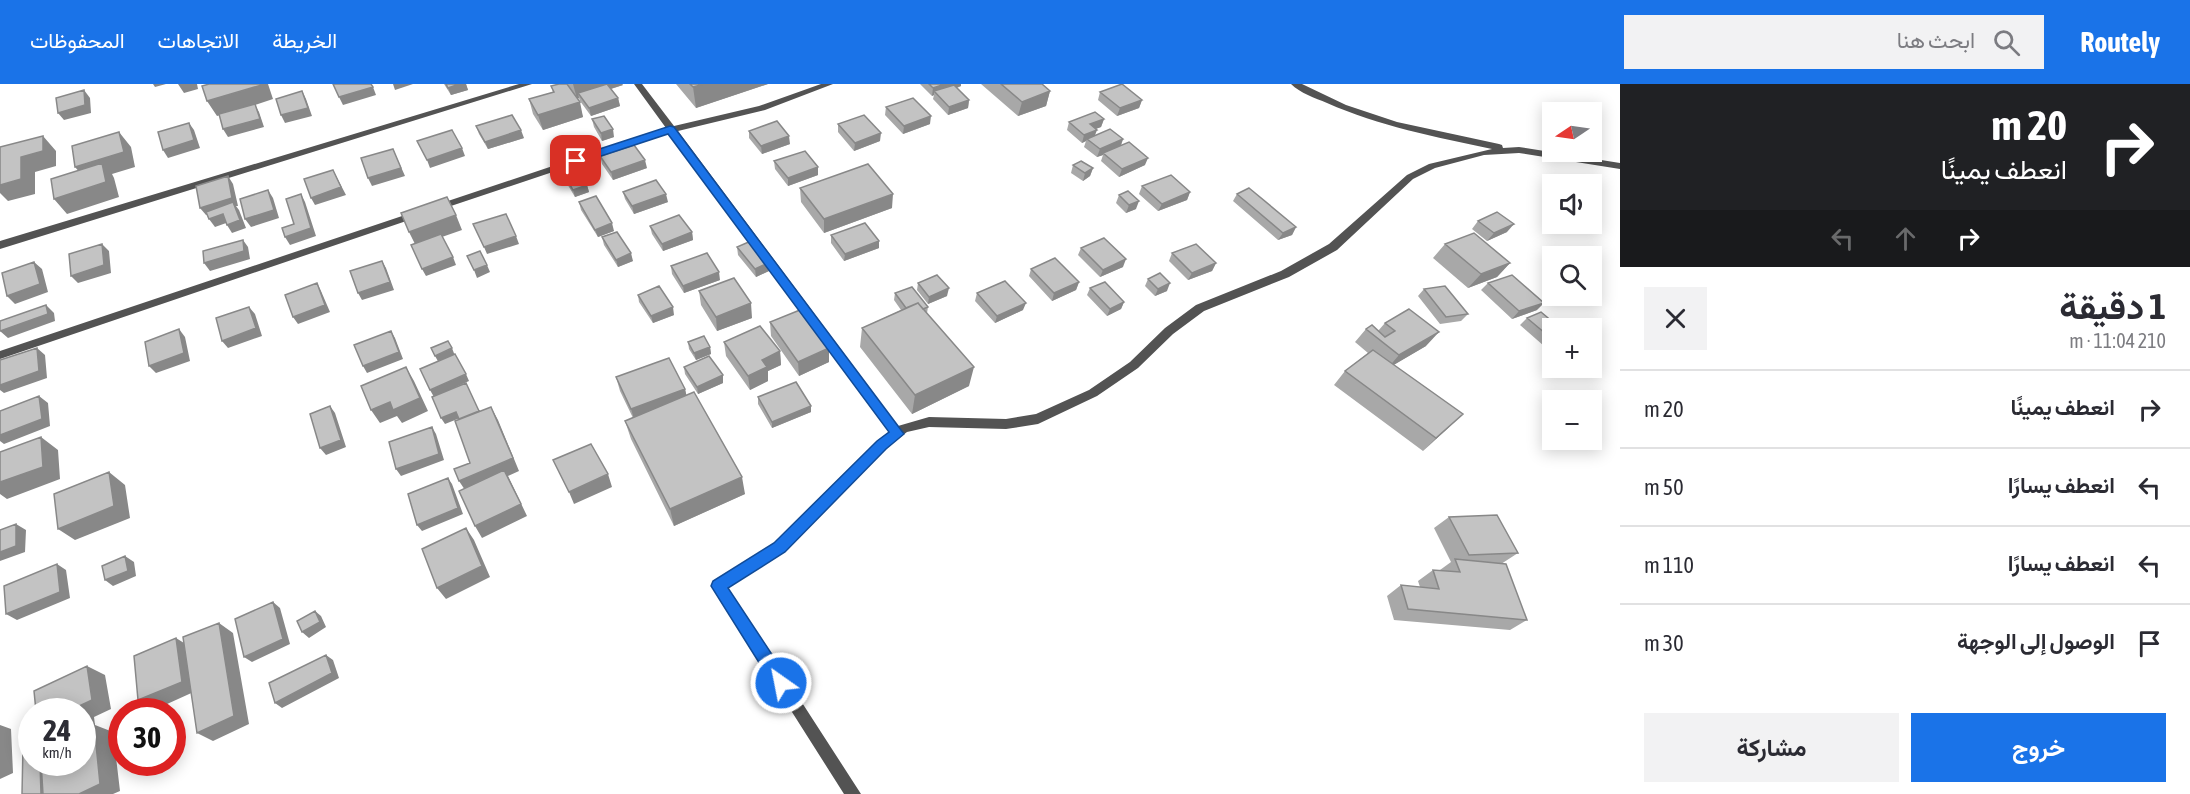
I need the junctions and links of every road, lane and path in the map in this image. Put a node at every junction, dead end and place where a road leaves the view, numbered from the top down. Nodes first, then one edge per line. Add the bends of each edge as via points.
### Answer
1 (528, 84) edge
2 (638, 84) edge
3 (829, 84) edge
4 (1295, 84) edge
5 (670, 130) junction
6 (1512, 150) junction
7 (1620, 165) edge
8 (0, 245) edge
9 (0, 355) edge
10 (897, 434) junction
11 (853, 794) edge

1 - 8 street
2 - 5 street
3 - 5 street via 762,108
4 - 6 street via 1397,125
5 - 9 street
5 - 10 street
6 - 7 street
6 - 10 street via 1484,152 1432,166 1410,177 1333,247 1285,274 1200,308 1126,371 1093,393 1047,415 1006,424 929,422 904,428
10 - 11 street via 881,445 780,547 718,586

